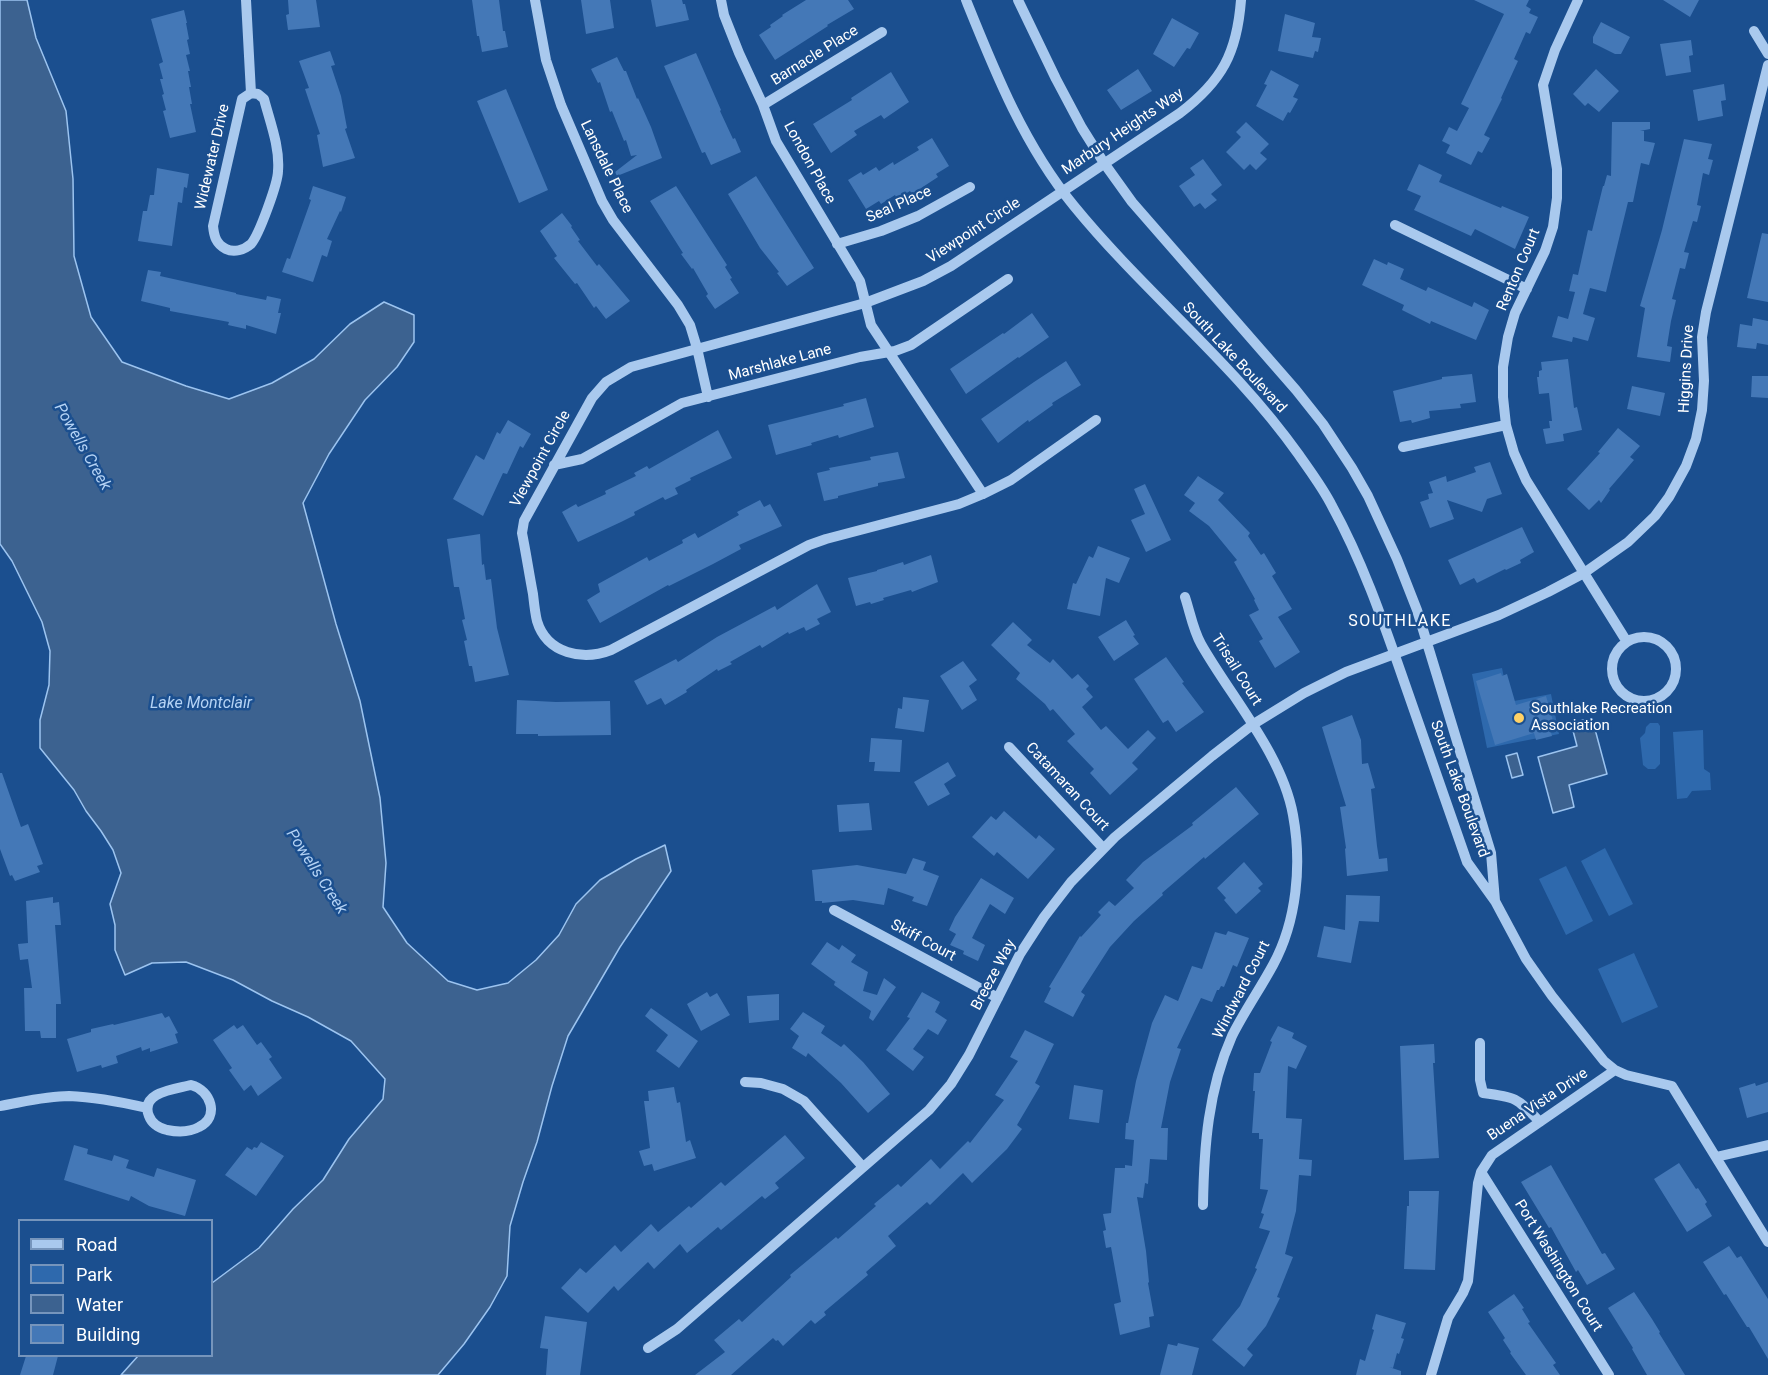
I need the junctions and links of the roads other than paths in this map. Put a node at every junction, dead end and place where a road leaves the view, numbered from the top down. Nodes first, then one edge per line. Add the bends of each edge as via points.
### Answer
1 (246, 0) edge
2 (535, 0) edge
3 (722, 0) edge
4 (966, 0) edge
5 (1018, 0) edge
6 (1241, 0) edge
7 (1578, 0) edge
8 (1754, 31) dead end
9 (882, 32) dead end
10 (1768, 54) edge
11 (1768, 65) edge
12 (251, 93) junction
13 (763, 105) junction
14 (1104, 163) junction
15 (970, 187) dead end
16 (1062, 191) junction
17 (1395, 225) dead end
18 (837, 244) junction
19 (1008, 279) dead end
20 (1527, 289) junction
21 (865, 303) junction
22 (697, 348) junction
23 (888, 352) junction
24 (708, 397) junction
25 (1096, 420) dead end
26 (1506, 425) junction
27 (1403, 447) dead end
28 (554, 465) junction
29 (983, 494) junction
30 (1584, 573) junction
31 (1185, 597) dead end
32 (1427, 642) junction
33 (1627, 642) junction
34 (1394, 654) junction
35 (1252, 725) junction
36 (1009, 747) dead end
37 (1103, 848) junction
38 (1495, 901) junction
39 (834, 910) dead end
40 (998, 998) junction
41 (1480, 1043) dead end
42 (1615, 1070) junction
43 (745, 1082) dead end
44 (0, 1106) edge
45 (147, 1108) junction
46 (1540, 1122) junction
47 (1768, 1145) edge
48 (1716, 1157) junction
49 (863, 1167) junction
50 (1481, 1172) junction
51 (1203, 1205) dead end
52 (1768, 1242) edge
53 (648, 1348) dead end
54 (1431, 1375) edge
55 (1609, 1375) edge

1 - 12 street, Widewater Drive
2 - 22 street, Lansdale Place via 546,60 561,105 602,201 678,305
3 - 13 street, London Place via 724,15
4 - 16 street, South Lake Boulevard via 1008,101
5 - 14 street, South Lake Boulevard via 1082,129
6 - 14 street, Marbury Heights Way via 1235,40 1214,82 1180,113
7 - 20 street, Renton Court via 1543,85 1557,169 1557,198 1553,227
8 - 10 street
9 - 13 street, Barnacle Place
11 - 30 street, Higgins Drive via 1706,312 1702,410 1696,439 1686,466 1655,516 1628,542
12 - 12 street, Widewater Drive via 264,99 278,154 278,172 252,243 233,251 217,242 213,226 242,99
13 - 18 street, London Place via 776,141
14 - 16 street, Marbury Heights Way
14 - 32 street, South Lake Boulevard via 1132,202 1323,424 1373,506
15 - 18 street, Seal Place via 918,216
16 - 21 street, Viewpoint Circle via 951,266
16 - 34 street, South Lake Boulevard via 1111,250 1239,381 1299,455 1332,504 1349,539
17 - 20 street
18 - 21 street, London Place via 860,281
19 - 23 street, Marshlake Lane via 911,345
20 - 26 street, Renton Court via 1508,337 1503,367
21 - 22 street, Viewpoint Circle
21 - 23 street via 870,325
22 - 24 street, Lansdale Place
22 - 28 street, Viewpoint Circle via 631,367 606,382 592,398
23 - 24 street, Marshlake Lane
23 - 29 street
24 - 28 street, Marshlake Lane via 682,403 582,459
25 - 29 street, Viewpoint Circle via 1011,480
26 - 27 street
26 - 30 street, Renton Court via 1526,480
28 - 29 street, Viewpoint Circle via 524,521 522,533 538,623 558,648 586,656 611,650 808,545
30 - 32 street, Higgins Drive via 1499,615
30 - 33 street, Renton Court
31 - 35 street, Trisail Court via 1200,642
32 - 34 street, Higgins Drive
32 - 38 street, South Lake Boulevard via 1491,853
33 - 33 street via 1620,648 1612,669 1621,691 1639,701 1656,699 1667,692 1676,674 1669,648 1645,637
34 - 35 street, Breeze Way via 1346,672
34 - 38 street, South Lake Boulevard via 1467,862
35 - 37 street, Breeze Way
35 - 51 street, Windward Court via 1274,760 1293,813 1297,839 1294,904 1274,963 1232,1036 1219,1072 1209,1108
36 - 37 street, Catamaran Court
37 - 40 street, Breeze Way via 1044,917
38 - 42 street via 1526,959 1552,996
39 - 40 street, Skiff Court
40 - 49 street, Breeze Way via 951,1084 928,1110
41 - 46 street via 1483,1093 1520,1101
42 - 46 street, Buena Vista Drive
42 - 48 street via 1672,1086
43 - 49 street via 783,1089 804,1101
44 - 45 street via 69,1096
45 - 45 street via 161,1093 191,1085 206,1093 211,1111 199,1128 182,1131 157,1126
46 - 50 street, Buena Vista Drive via 1492,1155
47 - 48 street
48 - 52 street
49 - 53 street, Breeze Way via 677,1329
50 - 54 street via 1468,1281 1448,1318
50 - 55 street, Port Washington Court

